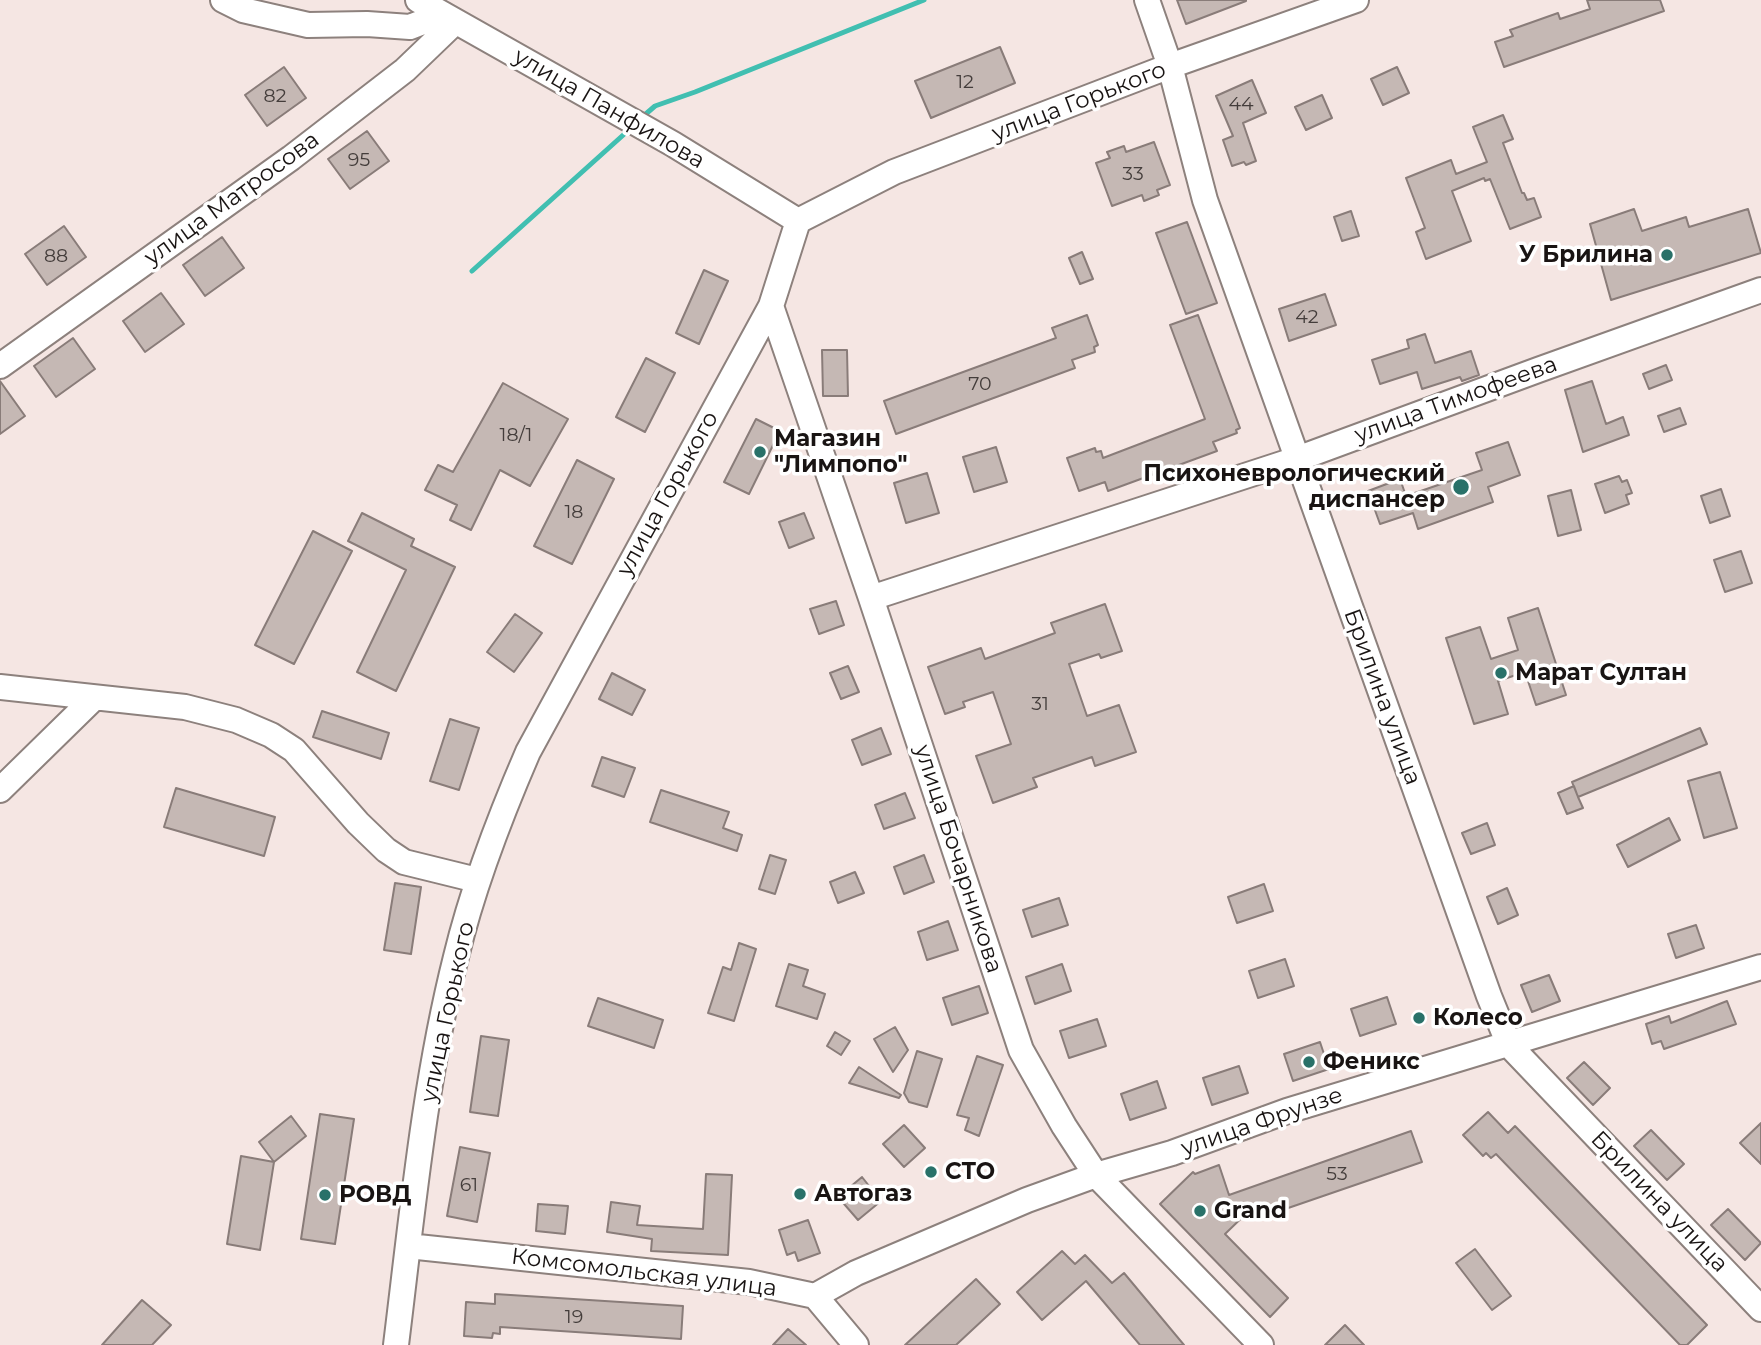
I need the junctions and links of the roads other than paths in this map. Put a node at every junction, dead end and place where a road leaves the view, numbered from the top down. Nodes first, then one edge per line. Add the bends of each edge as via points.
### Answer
1 (223, 0) edge
2 (418, 0) edge
3 (1147, 0) edge
4 (1356, 0) edge
5 (449, 18) junction
6 (1170, 66) junction
7 (798, 221) junction
8 (1761, 290) edge
9 (771, 306) junction
10 (0, 366) edge
11 (1297, 459) junction
12 (871, 598) junction
13 (0, 687) edge
14 (93, 699) junction
15 (0, 790) edge
16 (477, 880) junction
17 (1761, 967) edge
18 (1509, 1045) junction
19 (1096, 1175) junction
20 (408, 1247) junction
21 (816, 1296) junction
22 (1761, 1309) edge
23 (396, 1345) edge
24 (856, 1345) edge
25 (1261, 1345) edge

1 - 5 street via 243,10 308,24 410,27
2 - 5 street, улица Панфилова
3 - 6 street, Брилина улица
4 - 6 street, улица Горького
5 - 7 street, улица Панфилова via 673,144
5 - 10 street, улица Матросова via 405,70 291,159
6 - 7 street, улица Горького via 894,172
6 - 11 street, Брилина улица via 1205,200
7 - 9 street, улица Горького
8 - 11 street, улица Тимофеева
9 - 12 street, улица Бочарникова
9 - 16 street, улица Горького via 528,752
11 - 12 street, улица Тимофеева
11 - 18 street, Брилина улица
12 - 19 street, улица Бочарникова via 1021,1050
13 - 14 street
14 - 15 street
14 - 16 street via 185,707 271,735 294,750 386,850 404,862
16 - 20 street, улица Горького via 455,957 433,1067
17 - 18 street, улица Фрунзе
18 - 19 street, улица Фрунзе via 1287,1111
18 - 22 street, Брилина улица
19 - 21 street, улица Фрунзе via 869,1268
19 - 25 street, улица Бочарникова
20 - 21 street, Комсомольская улица via 749,1282
20 - 23 street, улица Горького
21 - 24 street

